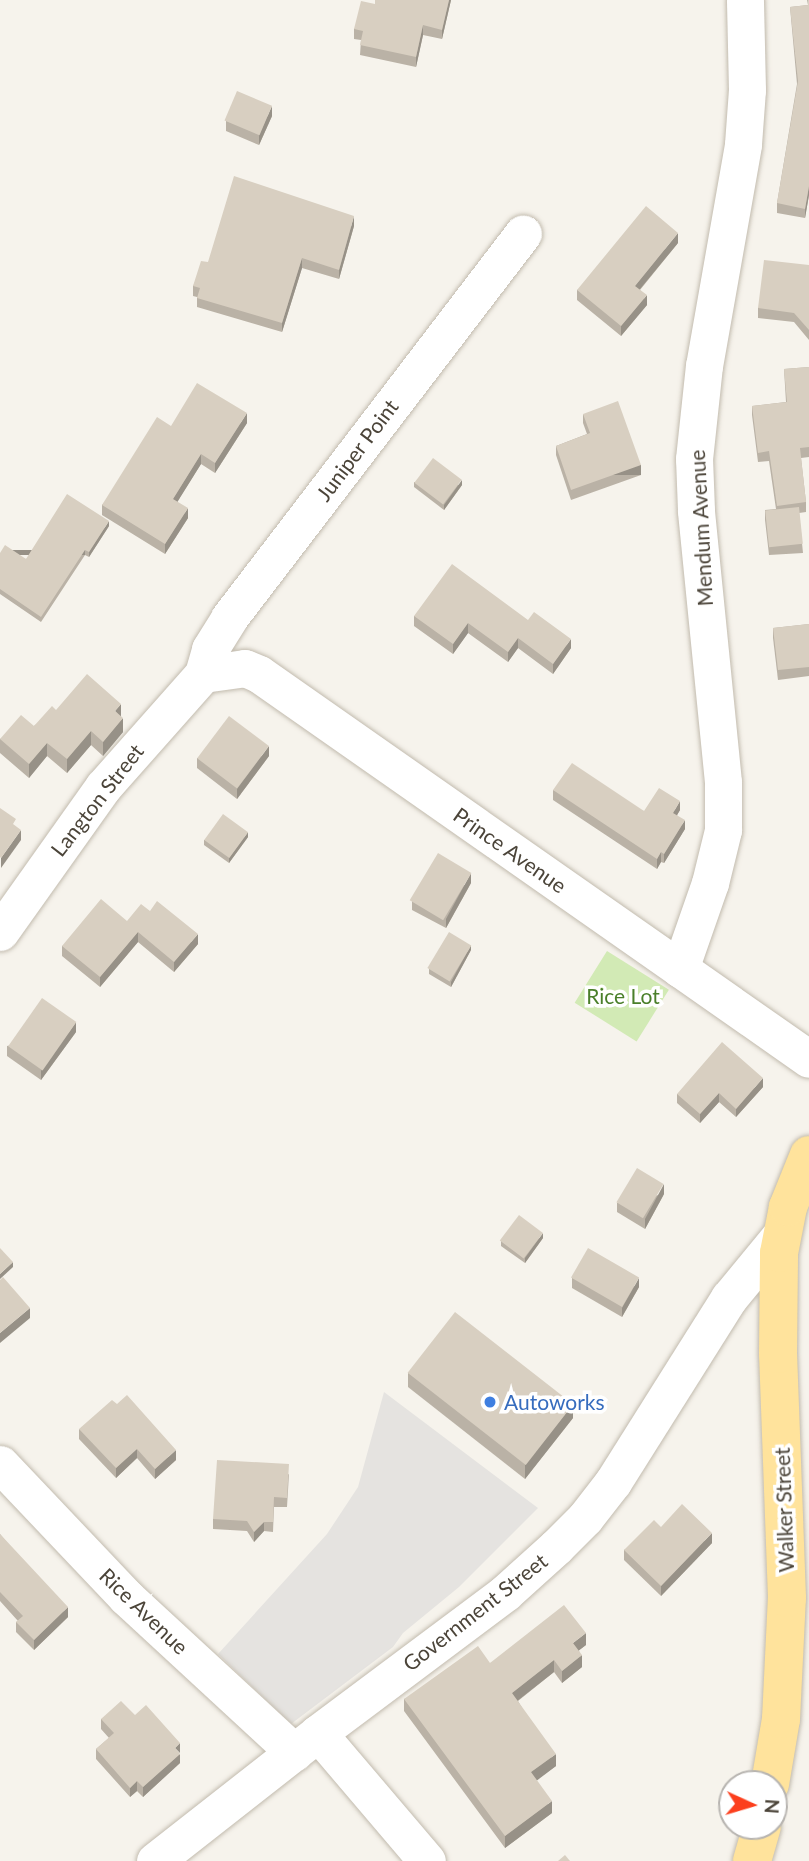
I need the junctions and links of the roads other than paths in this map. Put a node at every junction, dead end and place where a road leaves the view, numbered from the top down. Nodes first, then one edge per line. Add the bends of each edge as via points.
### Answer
1 (745, 0) edge
2 (523, 234) dead end
3 (203, 674) junction
4 (0, 932) edge
5 (680, 969) junction
6 (809, 1059) edge
7 (809, 1155) edge
8 (780, 1236) junction
9 (0, 1464) edge
10 (306, 1742) junction
11 (772, 1770) edge
12 (758, 1840) edge
13 (155, 1861) edge
14 (428, 1861) edge
15 (752, 1861) edge

1 - 5 street, Mendum Avenue via 743,144 702,379 694,460 723,782 723,830 710,884
2 - 3 street, Juniper Point via 229,618 210,649
3 - 4 street, Langton Street via 103,787
3 - 5 street, Prince Avenue via 245,668 259,674
5 - 6 street, Prince Avenue
7 - 8 main road, Government Street
8 - 10 street, Government Street via 729,1298 643,1437 585,1518 505,1593
8 - 11 main road, Walker Street via 778,1354 787,1598 781,1719
9 - 10 street, Rice Avenue via 126,1597
10 - 13 street, Government Street
10 - 14 street, Rice Avenue
12 - 15 main road

